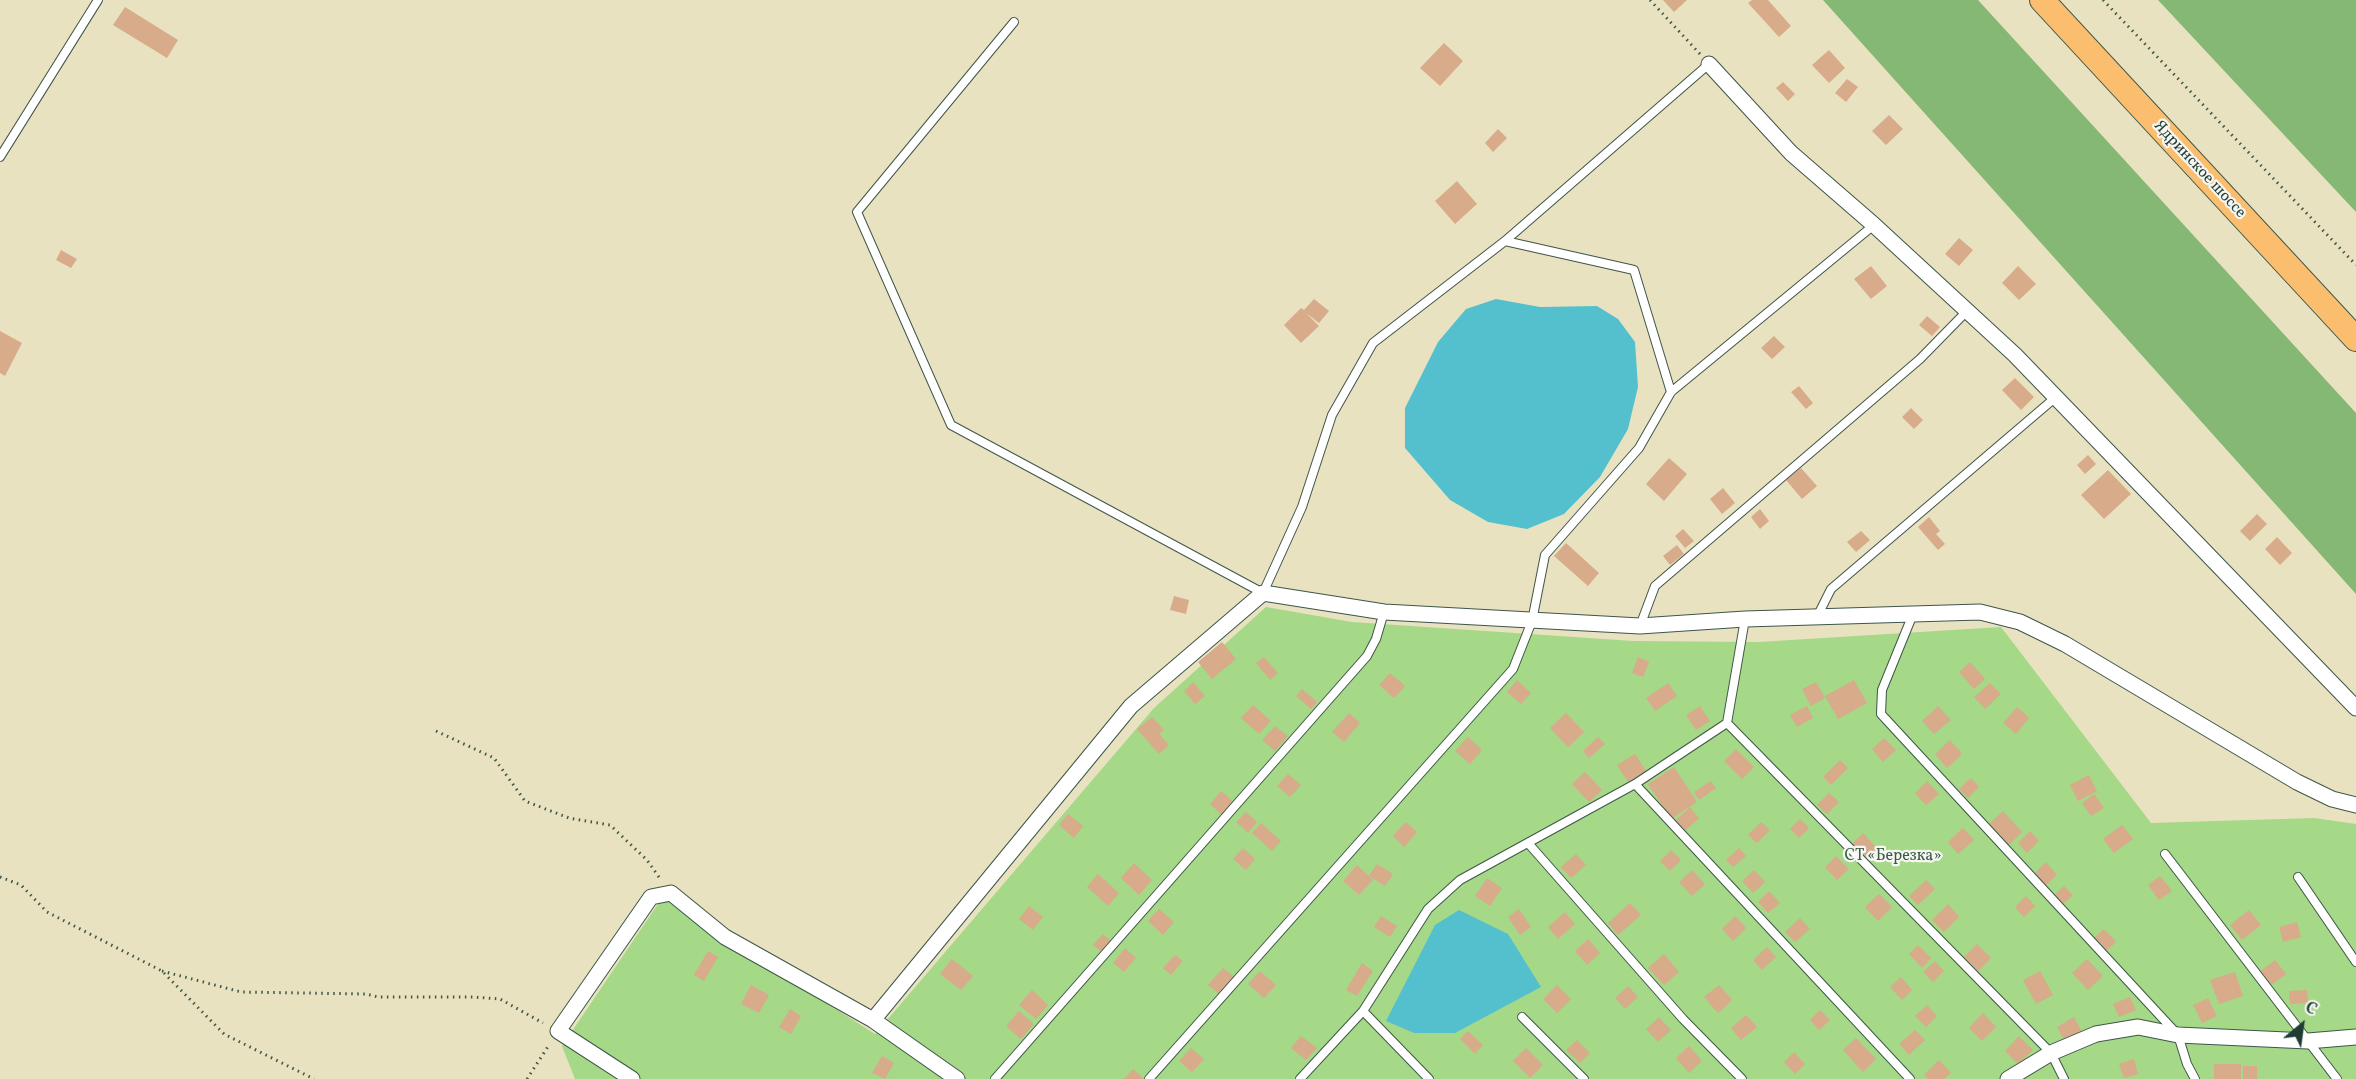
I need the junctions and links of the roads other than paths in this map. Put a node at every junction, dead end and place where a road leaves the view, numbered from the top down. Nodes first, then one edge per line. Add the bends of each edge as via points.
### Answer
1 (98, 0) edge
2 (2042, 0) edge
3 (1014, 22) dead end
4 (1709, 64) joint
5 (0, 157) edge
6 (1874, 225) junction
7 (1505, 241) junction
8 (1967, 311) junction
9 (2356, 339) edge
10 (1671, 392) junction
11 (2056, 397) junction
12 (1263, 593) junction
13 (1384, 612) junction
14 (1913, 614) junction
15 (1817, 617) junction
16 (1745, 619) junction
17 (1532, 621) junction
18 (1640, 626) junction
19 (2356, 708) edge
20 (1727, 723) junction
21 (1635, 784) junction
22 (2356, 805) edge
23 (1528, 843) junction
24 (2165, 854) dead end
25 (2298, 877) dead end
26 (2356, 962) edge
27 (1363, 1011) junction
28 (1522, 1017) dead end
29 (873, 1020) junction
30 (2178, 1035) junction
31 (2356, 1037) edge
32 (2308, 1041) junction
33 (2051, 1053) junction
34 (632, 1079) edge
35 (957, 1079) edge
36 (995, 1079) edge
37 (1149, 1079) edge
38 (1300, 1079) edge
39 (1429, 1079) edge
40 (1584, 1079) edge
41 (1742, 1079) edge
42 (1910, 1079) edge
43 (2008, 1079) edge
44 (2064, 1079) edge
45 (2195, 1079) edge
46 (2337, 1079) edge

1 - 5 lane
2 - 9 main road, Ядринское шоссе
3 - 12 lane via 857,212 951,425
4 - 6 street via 1791,153
4 - 7 lane
6 - 8 street
6 - 10 lane
7 - 10 lane via 1634,270
7 - 12 lane via 1373,343 1332,415 1302,507
8 - 11 street
8 - 18 lane via 1920,359 1655,586
10 - 17 lane via 1639,448 1545,555
11 - 15 lane via 1831,589
11 - 19 street
12 - 13 street
12 - 29 street via 1131,706
13 - 17 street
13 - 36 lane via 1367,656
14 - 15 street
14 - 22 street via 1980,612 2020,622 2065,644 2297,782 2332,799
14 - 30 lane via 1882,690 1881,714
15 - 16 street
16 - 18 street
16 - 20 lane
17 - 18 street
17 - 37 lane via 1513,669
20 - 21 lane
20 - 33 lane
21 - 23 lane
21 - 42 lane
23 - 27 lane via 1460,880 1428,909
23 - 41 lane via 1683,1019
24 - 32 lane
25 - 26 lane
27 - 38 lane
27 - 39 lane
28 - 40 lane
29 - 34 street via 724,937 671,893 651,897 558,1031
29 - 35 street
30 - 32 street
30 - 33 street via 2138,1026 2096,1034
30 - 45 lane
31 - 32 street
32 - 46 lane
33 - 43 street
33 - 44 lane

